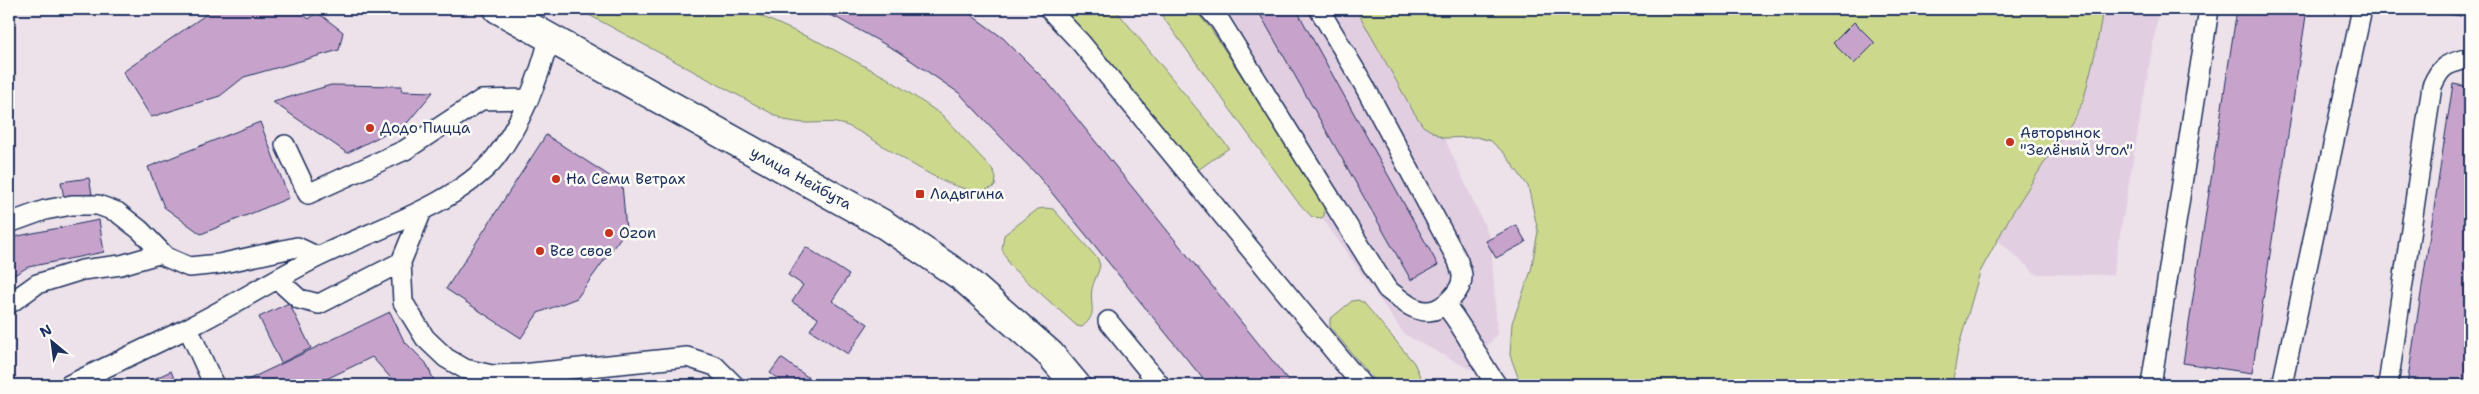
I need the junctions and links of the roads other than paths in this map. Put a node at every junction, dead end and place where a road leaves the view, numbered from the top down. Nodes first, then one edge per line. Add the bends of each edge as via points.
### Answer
1 (498, 9) edge
2 (1049, 9) edge
3 (1209, 9) edge
4 (1319, 9) edge
5 (2209, 9) edge
6 (2362, 9) edge
7 (549, 38) junction
8 (2470, 58) edge
9 (527, 99) junction
10 (285, 145) dead end
11 (422, 211) junction
12 (9, 223) edge
13 (162, 253) junction
14 (318, 257) junction
15 (400, 262) junction
16 (277, 279) junction
17 (9, 304) edge
18 (1445, 306) junction
19 (1108, 321) dead end
20 (188, 328) junction
21 (69, 385) edge
22 (214, 385) edge
23 (734, 385) edge
24 (1076, 385) edge
25 (1160, 385) edge
26 (1362, 385) edge
27 (1497, 385) edge
28 (2151, 385) edge
29 (2282, 385) edge
30 (2388, 385) edge

1 - 7 main road, улица Нейбута
2 - 26 lane via 1081,43
3 - 18 lane via 1220,21 1387,289 1411,307 1428,311
4 - 18 lane via 1364,85 1458,261 1462,278 1456,293
5 - 28 lane
6 - 29 lane
7 - 9 lane via 542,68
7 - 24 main road, улица Нейбута via 885,225 962,277 1050,354
8 - 30 lane via 2439,70 2432,86
9 - 10 lane via 482,100 405,150 308,194
9 - 11 lane via 510,136 495,158 475,178
11 - 14 lane
11 - 15 lane
12 - 13 lane via 72,205 98,205 116,212 132,224
13 - 14 lane via 189,267 226,263 297,247
13 - 17 lane via 121,265 82,270 37,284
14 - 16 lane
15 - 16 lane via 319,304 299,299
15 - 23 lane via 403,302 425,338 446,358 465,369 492,375 522,374 687,357 716,366
16 - 20 lane
18 - 27 lane via 1457,319 1480,362
19 - 25 lane
20 - 21 lane
20 - 22 lane

